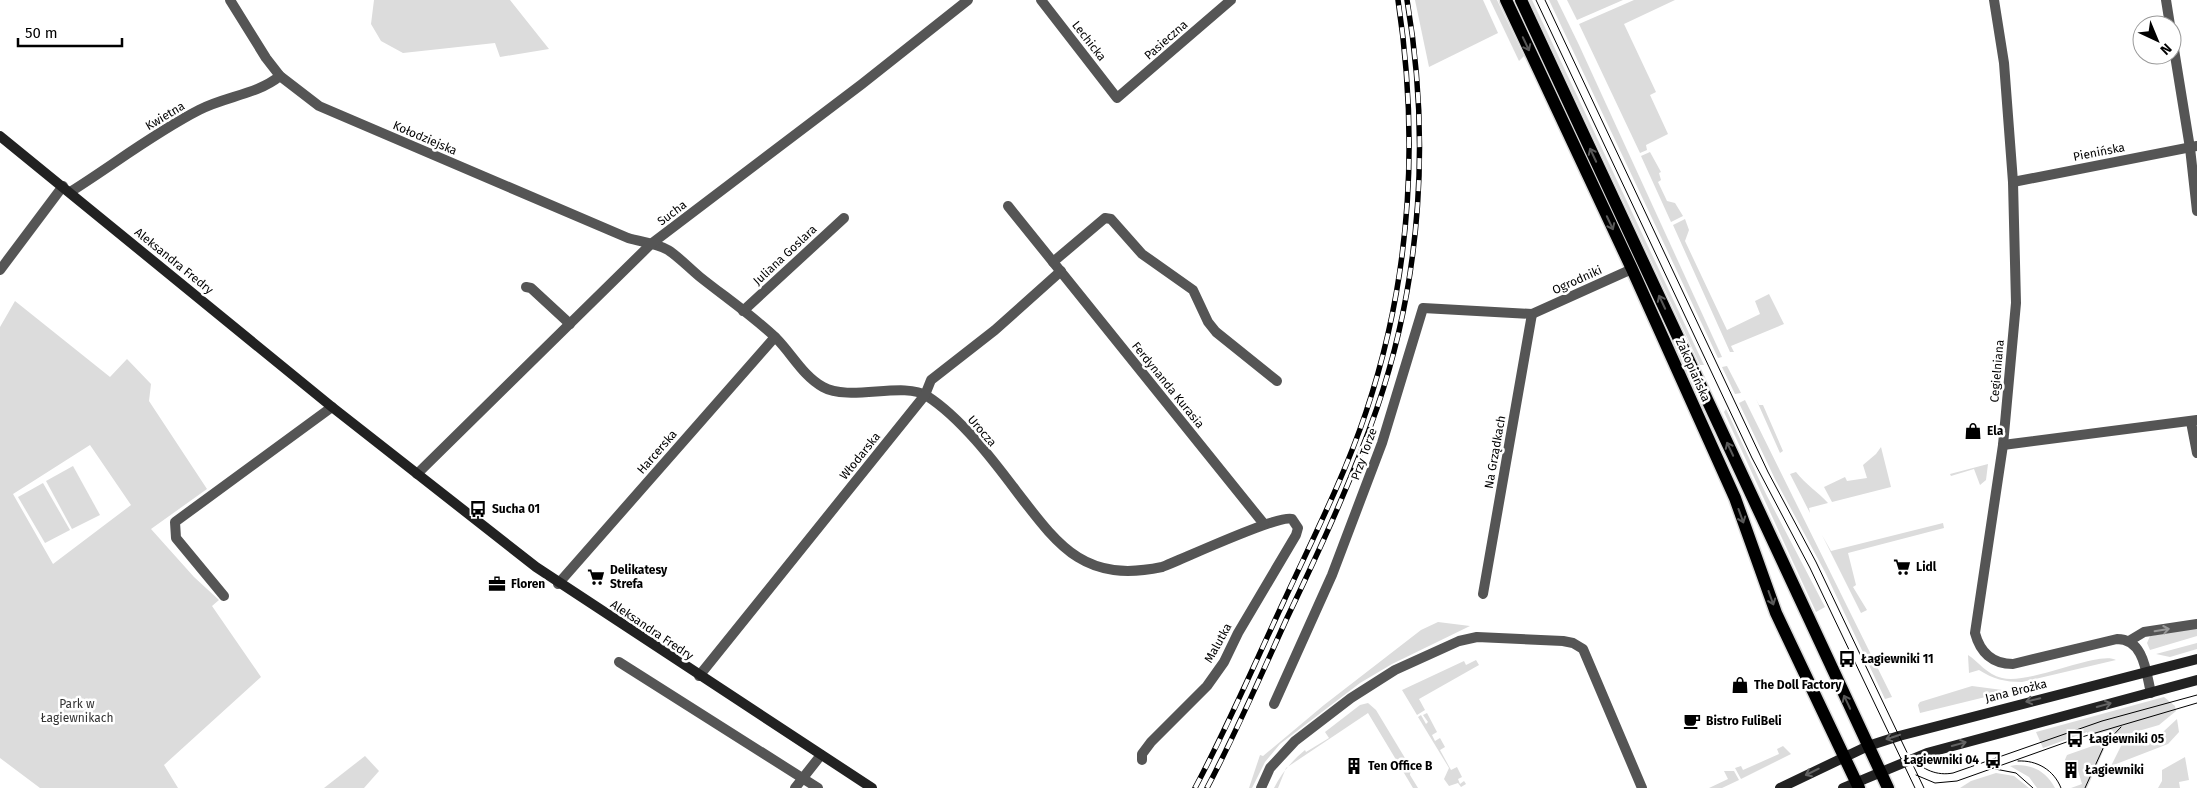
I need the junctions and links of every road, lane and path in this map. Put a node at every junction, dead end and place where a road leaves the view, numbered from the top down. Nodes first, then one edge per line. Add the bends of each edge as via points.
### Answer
1 (230, 0) edge
2 (968, 0) edge
3 (1041, 0) edge
4 (1231, 0) edge
5 (1506, 0) edge
6 (1521, 0) edge
7 (1994, 0) edge
8 (2166, 0) edge
9 (2168, 15) edge
10 (2178, 65) edge
11 (280, 76) junction
12 (1117, 98) joint
13 (0, 136) edge
14 (2194, 147) edge
15 (2013, 182) junction
16 (66, 189) junction
17 (1008, 206) dead end
18 (2197, 211) edge
19 (844, 218) dead end
20 (651, 244) junction
21 (1053, 262) junction
22 (1632, 269) junction
23 (0, 270) edge
24 (1060, 272) junction
25 (529, 285) dead end
26 (743, 311) junction
27 (1532, 314) junction
28 (570, 324) junction
29 (775, 337) junction
30 (1277, 381) dead end
31 (925, 395) junction
32 (332, 407) junction
33 (2194, 421) edge
34 (2003, 445) junction
35 (2197, 454) edge
36 (416, 474) junction
37 (1264, 524) junction
38 (1297, 524) joint
39 (558, 584) junction
40 (1483, 594) dead end
41 (224, 596) dead end
42 (2197, 624) edge
43 (2129, 641) junction
44 (2197, 659) edge
45 (619, 662) dead end
46 (2146, 672) junction
47 (699, 676) junction
48 (2197, 680) edge
49 (2151, 693) junction
50 (1274, 704) dead end
51 (1868, 746) junction
52 (821, 755) junction
53 (1844, 756) junction
54 (1142, 760) dead end
55 (1880, 771) junction
56 (803, 779) junction
57 (1857, 785) edge
58 (795, 788) edge
59 (818, 788) edge
60 (872, 788) edge
61 (1261, 788) edge
62 (1642, 788) edge
63 (1780, 788) edge
64 (1843, 788) edge
65 (1888, 788) edge

1 - 11 street, Kołodziejska
2 - 20 street, Sucha
3 - 12 street, Lechicka
4 - 12 street, Pasieczna
5 -> 22 main road, Zakopiańska
51 -> 6 main road, Zakopiańska
7 - 15 street, Cegielniana via 2004,63
8 - 9 street
10 - 14 street
11 - 16 street, Kwietna via 266,87 201,109
11 - 20 street, Kołodziejska via 318,106 628,238
13 - 16 street, Aleksandra Fredry
14 - 15 street, Pienińska
14 - 18 street
15 - 34 street, Cegielniana via 2016,303
16 - 23 street, Kwietna
16 - 32 street, Aleksandra Fredry
17 - 21 street, Ferdynanda Kurasia
19 - 26 street, Juliana Goslara
20 - 26 street via 668,250
20 - 28 street, Sucha
21 - 24 street, Ferdynanda Kurasia
21 - 30 street via 1105,218 1111,220 1142,254 1193,290 1216,332
22 - 27 street, Ogrodniki
22 -> 53 main road, Zakopiańska via 1735,498 1776,613
24 - 31 street, Włodarska via 995,330 931,380
24 - 37 street, Ferdynanda Kurasia
25 - 28 street
26 - 29 street
27 - 40 street, Na Grządkach
27 - 50 street, Przy Torze via 1423,308 1382,443 1342,548
28 - 36 street, Sucha
29 - 31 street via 809,376 826,389
29 - 39 street, Harcerska
31 - 37 street, Urocza via 956,420 1059,544 1095,566 1122,571 1162,567
31 - 47 street, Włodarska
32 - 36 street, Aleksandra Fredry
32 - 41 street via 176,522 176,538
33 - 34 street
33 - 35 street
34 - 43 street, Cegielniana via 1975,633 1978,644 1994,660 2013,664 2117,639
36 - 39 street, Aleksandra Fredry
37 - 38 street, Urocza via 1286,517
38 - 54 street, Malutka via 1296,535 1224,662 1207,686 1151,742 1142,754
39 - 47 street, Aleksandra Fredry
43 -> 42 street via 2144,632
43 - 46 street via 2139,651
44 - 46 street, Jana Brożka
45 - 56 street
46 - 49 street
46 -> 51 street, Jana Brożka via 1925,728
47 - 52 street, Aleksandra Fredry
48 - 49 street
55 -> 49 street via 1928,753
51 - 53 street, Jana Brożka
51 - 55 main road, Zakopiańska
52 - 56 street
52 - 60 street, Aleksandra Fredry
53 - 57 main road, Zakopiańska
53 -> 63 street, Jana Brożka
55 - 57 street
55 - 65 main road, Zakopiańska
56 - 58 street
56 - 59 street
57 - 64 street
61 - 62 street via 1281,754 1351,698 1394,670 1459,640 1477,637 1563,641 1583,649

